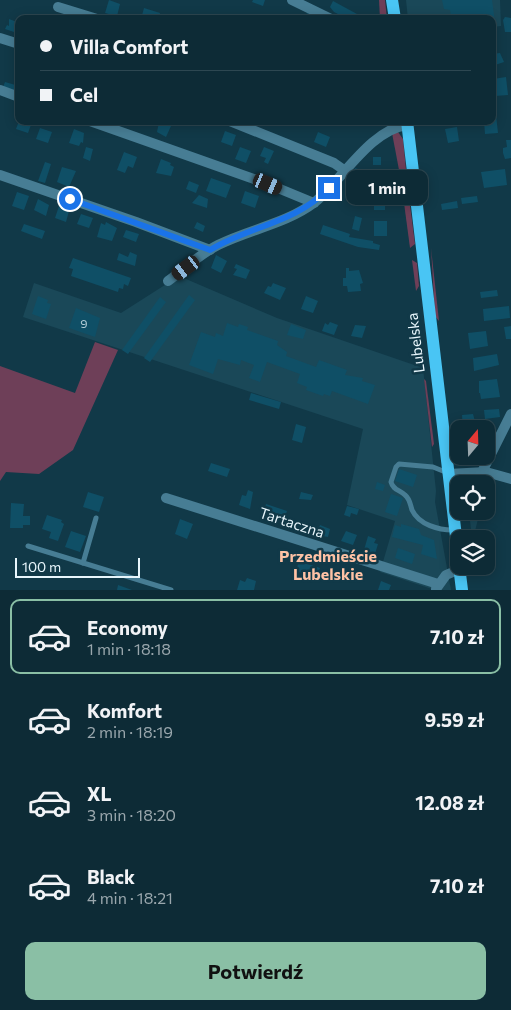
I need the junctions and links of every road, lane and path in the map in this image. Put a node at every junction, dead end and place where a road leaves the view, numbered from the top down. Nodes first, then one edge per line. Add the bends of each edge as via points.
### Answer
1 (292, 0) edge
2 (392, 0) edge
3 (58, 7) dead end
4 (84, 15) edge
5 (323, 15) edge
6 (394, 15) edge
7 (0, 38) edge
8 (15, 43) edge
9 (0, 90) edge
10 (15, 96) edge
11 (101, 125) edge
12 (240, 125) edge
13 (402, 125) edge
14 (407, 125) edge
15 (344, 170) junction
16 (0, 175) edge
17 (314, 203) junction
18 (210, 250) junction
19 (168, 281) dead end
20 (511, 414) edge
21 (482, 472) junction
22 (448, 474) junction
23 (479, 475) edge
24 (511, 479) edge
25 (450, 481) edge
26 (166, 498) dead end
27 (96, 518) dead end
28 (455, 520) edge
29 (450, 530) edge
30 (455, 530) edge
31 (28, 546) dead end
32 (83, 563) junction
33 (450, 572) edge
34 (460, 575) edge
35 (437, 587) edge
36 (170, 590) edge
37 (462, 590) edge

1 - 5 street
2 - 6 main road
3 - 4 street
7 - 8 street
9 - 10 street
11 - 17 street
12 - 15 street
13 - 15 street via 388,131
14 - 22 main road, Lubelska
15 - 17 street
16 - 18 street
17 - 18 street via 290,217
18 - 19 street
20 - 21 street
21 - 22 street
21 - 23 street
21 - 24 street
22 - 25 main road, Lubelska
22 - 29 lane via 433,467 400,464 391,482 406,496 422,521
26 - 35 street, Tartaczna
27 - 32 lane
28 - 30 main road, Lubelska
31 - 32 lane
32 - 36 lane
33 - 35 street
34 - 37 main road, Lubelska

